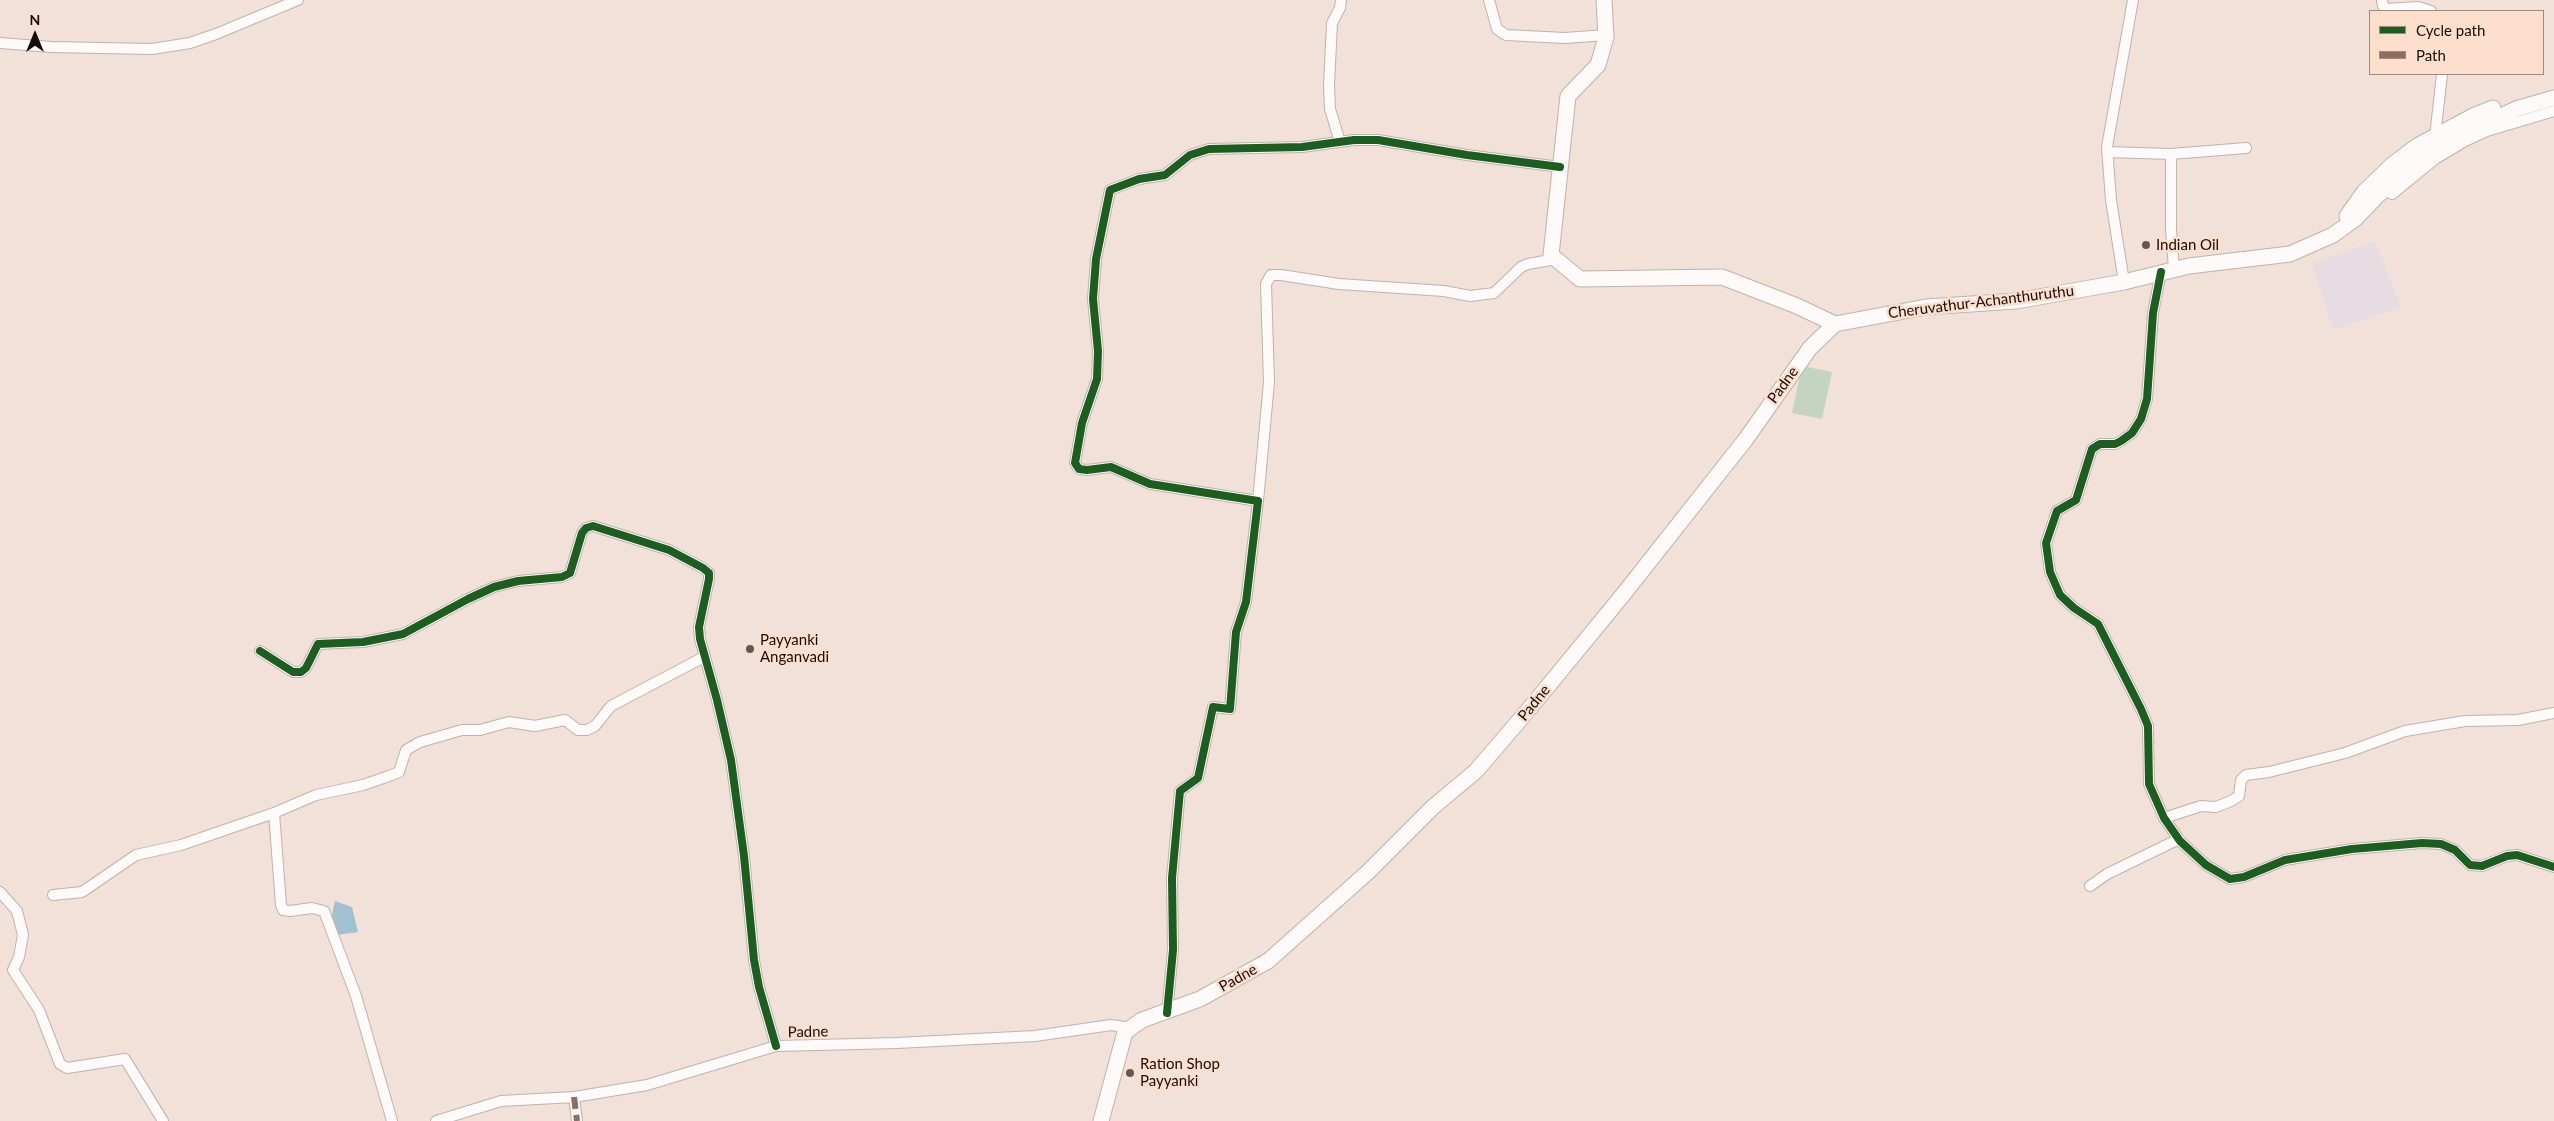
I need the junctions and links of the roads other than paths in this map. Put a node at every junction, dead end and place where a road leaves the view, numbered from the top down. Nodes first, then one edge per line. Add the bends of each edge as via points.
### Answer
1 (298, 0) edge
2 (1341, 0) edge
3 (1490, 0) edge
4 (1604, 0) edge
5 (2133, 0) edge
6 (2382, 0) edge
7 (2428, 10) edge
8 (1606, 35) junction
9 (0, 43) edge
10 (2442, 75) edge
11 (2554, 90) edge
12 (2554, 98) edge
13 (2554, 111) edge
14 (2434, 137) junction
15 (1340, 142) junction
16 (2246, 148) dead end
17 (2107, 152) junction
18 (2171, 154) junction
19 (1560, 167) junction
20 (2359, 214) junction
21 (2333, 236) junction
22 (1556, 259) junction
23 (2168, 271) junction
24 (2124, 282) junction
25 (1835, 324) junction
26 (1258, 501) junction
27 (260, 651) dead end
28 (704, 657) junction
29 (2554, 713) edge
30 (274, 813) junction
31 (2164, 818) junction
32 (2179, 839) junction
33 (2554, 867) edge
34 (2090, 886) dead end
35 (0, 892) edge
36 (53, 895) dead end
37 (1167, 1013) junction
38 (1130, 1028) junction
39 (776, 1046) junction
40 (574, 1097) junction
41 (163, 1121) edge
42 (392, 1121) edge
43 (436, 1121) edge
44 (577, 1121) edge
45 (1102, 1121) edge

1 - 9 street via 199,40 152,49
2 - 15 street via 1332,22 1329,85 1330,109
3 - 8 street via 1497,30 1506,35 1565,38
4 - 8 main road
5 - 17 street
6 - 7 street via 2386,9 2418,7
8 - 19 main road via 1598,65 1568,96
10 - 14 street
11 - 14 main road via 2534,93 2473,116
12 - 20 main road, Cheruvathur-Achanthuruthu via 2516,108 2432,150
13 - 20 street via 2515,121 2465,141 2435,159 2377,206
14 - 21 main road via 2392,165 2364,192
15 - 19 street via 1378,140
15 - 26 street via 1302,147 1209,150 1190,155 1164,175 1139,179 1110,190 1096,259 1093,299 1097,379 1082,423 1075,463 1079,469 1087,470 1111,467 1150,484
16 - 18 street
17 - 18 street
17 - 24 street
18 - 23 street
19 - 22 main road via 1551,255
20 - 21 main road, Cheruvathur-Achanthuruthu
21 - 23 main road, Cheruvathur-Achanthuruthu via 2290,254
22 - 25 main road via 1580,279 1722,277
22 - 26 street via 1528,264 1494,293 1470,296 1271,275 1266,284 1269,382
23 - 24 main road, Cheruvathur-Achanthuruthu
23 - 31 street via 2153,313 2146,399 2141,419 2132,433 2121,441 2100,444 2092,449 2076,500 2057,511 2046,543 2050,572 2060,595 2098,624 2141,709 2148,726 2150,784
24 - 25 main road, Cheruvathur-Achanthuruthu via 2016,302 1904,310
25 - 37 main road, Padne via 1810,348 1746,439 1622,596 1476,770 1268,961 1200,999
26 - 37 street via 1246,602 1236,632 1230,709 1213,707 1198,778 1180,792 1172,878 1173,950
27 - 28 street via 293,672 301,672 318,644 363,642 403,634 494,588 518,581 562,577 570,573 582,533 593,526 670,550 692,560 708,573 699,627
28 - 30 street via 611,706 595,726 587,730 578,730 565,720 555,720 535,726 509,722 480,730 462,730 410,747 399,772 363,785 316,795
28 - 39 street via 731,760 754,960
29 - 31 street via 2518,720 2465,721 2405,730 2345,753 2246,775 2241,780 2239,796 2231,801 2216,807 2201,806
30 - 36 street via 181,844 136,855 82,892
30 - 42 street via 281,905 283,910 290,912 312,908 324,911 356,996
31 - 32 street
32 - 33 street via 2206,864 2230,879 2244,877 2285,860 2422,842 2441,844 2455,850 2470,865 2482,866 2517,855
32 - 34 street via 2107,874
35 - 41 street via 17,911 23,935 13,970 39,1010 60,1064 67,1068 124,1059
37 - 38 main road, Padne via 1142,1020
38 - 39 street, Padne via 1111,1025 1035,1036 897,1044
38 - 45 main road via 1121,1043
39 - 40 street, Padne via 647,1085
40 - 43 street, Padne via 501,1101
40 - 44 street

